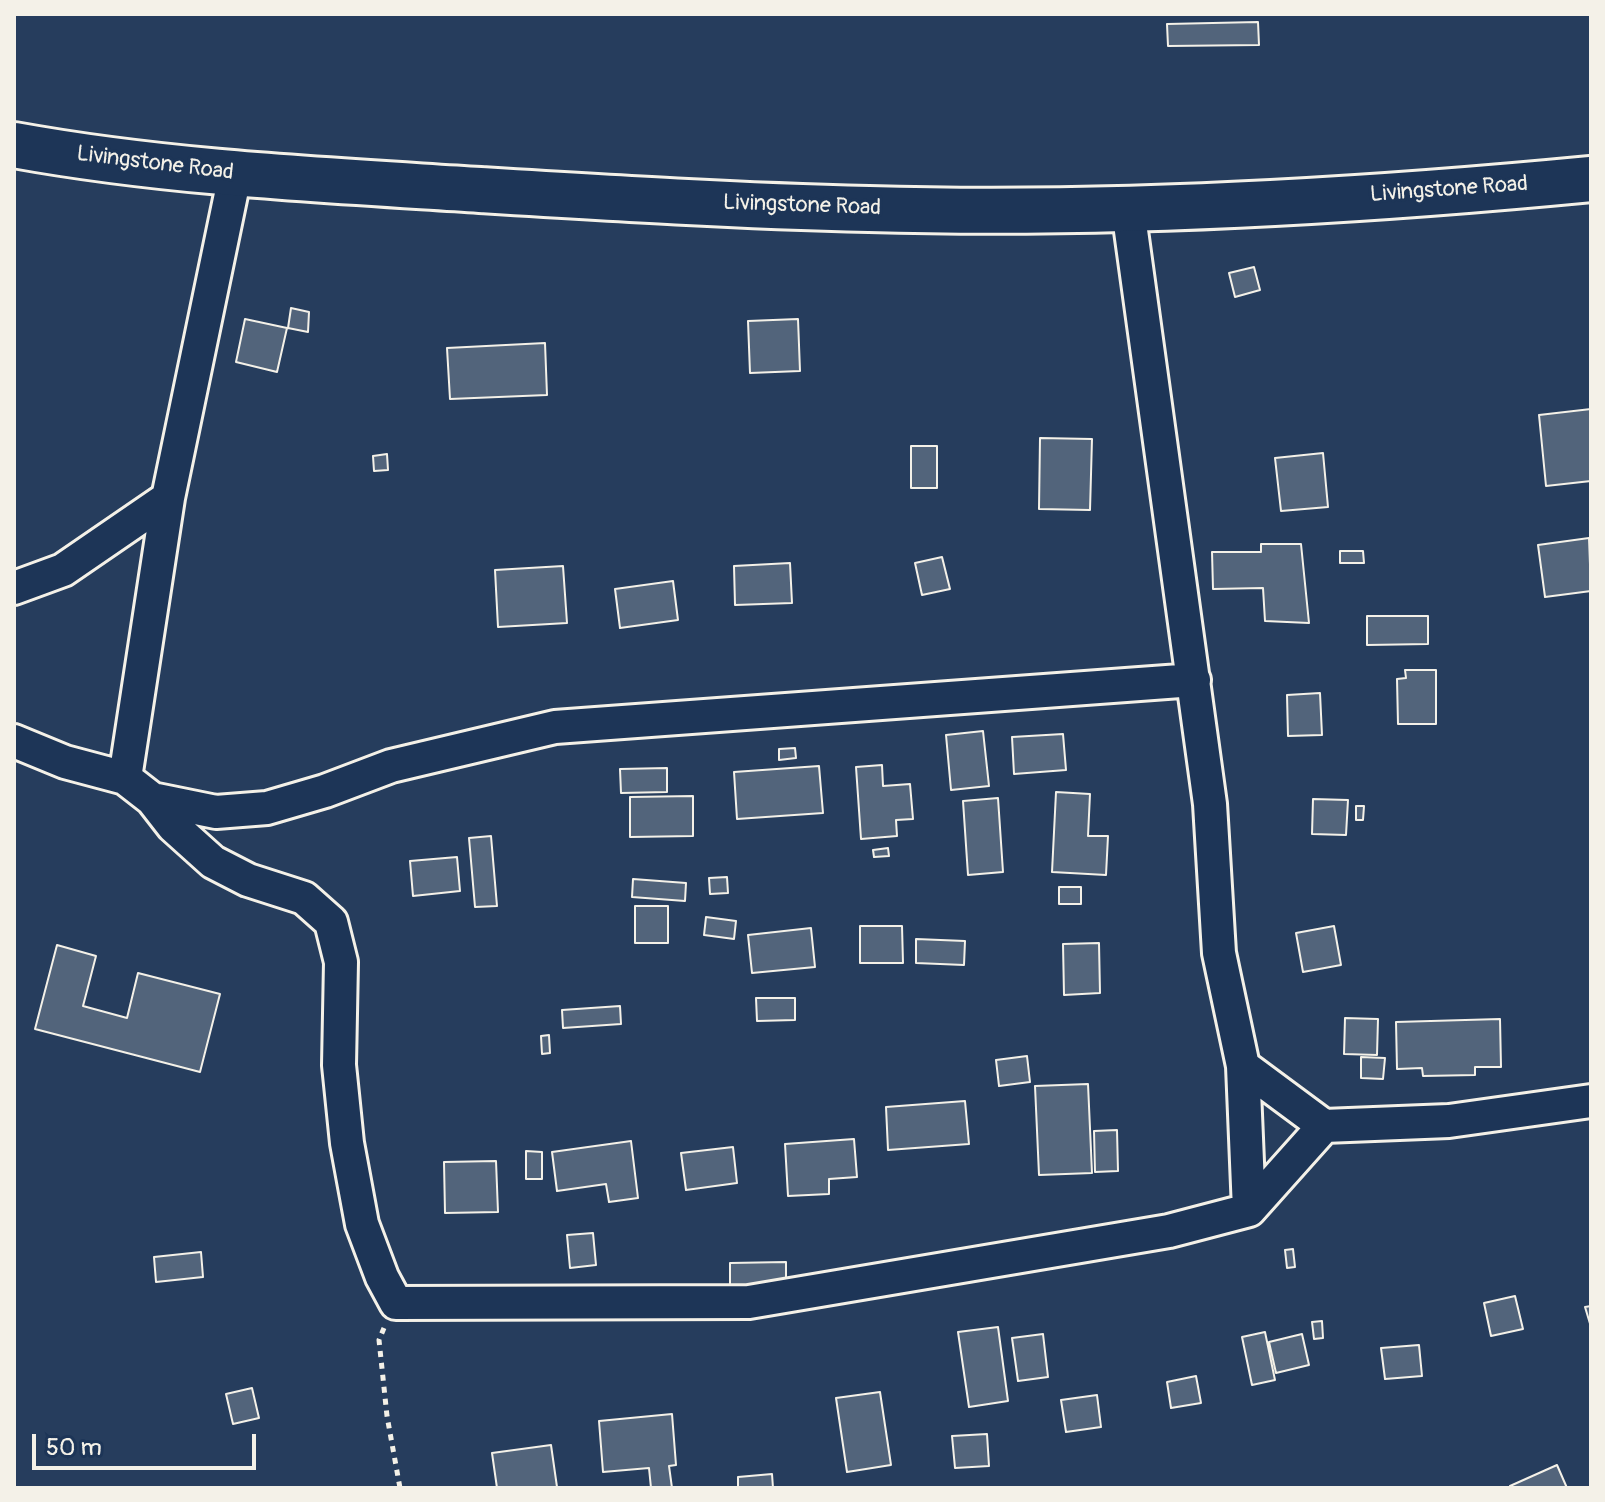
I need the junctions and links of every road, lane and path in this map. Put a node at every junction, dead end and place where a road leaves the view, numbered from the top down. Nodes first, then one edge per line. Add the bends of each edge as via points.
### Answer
1 (14, 145) edge
2 (235, 175) junction
3 (1591, 179) edge
4 (1128, 209) junction
5 (168, 498) junction
6 (14, 588) edge
7 (1194, 680) junction
8 (14, 741) edge
9 (125, 778) junction
10 (152, 799) junction
11 (1243, 1066) junction
12 (1591, 1101) edge
13 (1324, 1126) junction
14 (1249, 1210) junction
15 (396, 1303) junction
16 (400, 1488) edge

1 - 2 highway, Livingstone Road
2 - 4 highway, Livingstone Road via 871,209
2 - 5 street
3 - 4 highway, Livingstone Road
4 - 7 street
5 - 6 street via 63,570
5 - 9 street
7 - 10 street via 555,727 391,766 267,808 216,812
7 - 11 street via 1210,804 1219,953
8 - 9 street
9 - 10 street
10 - 15 street via 213,862 304,898 331,922 341,962 339,1065 347,1143 362,1224
11 - 13 street
11 - 14 street
12 - 13 street via 1449,1121
13 - 14 street
14 - 15 street via 1169,1231 749,1302
15 - 16 path via 379,1340

